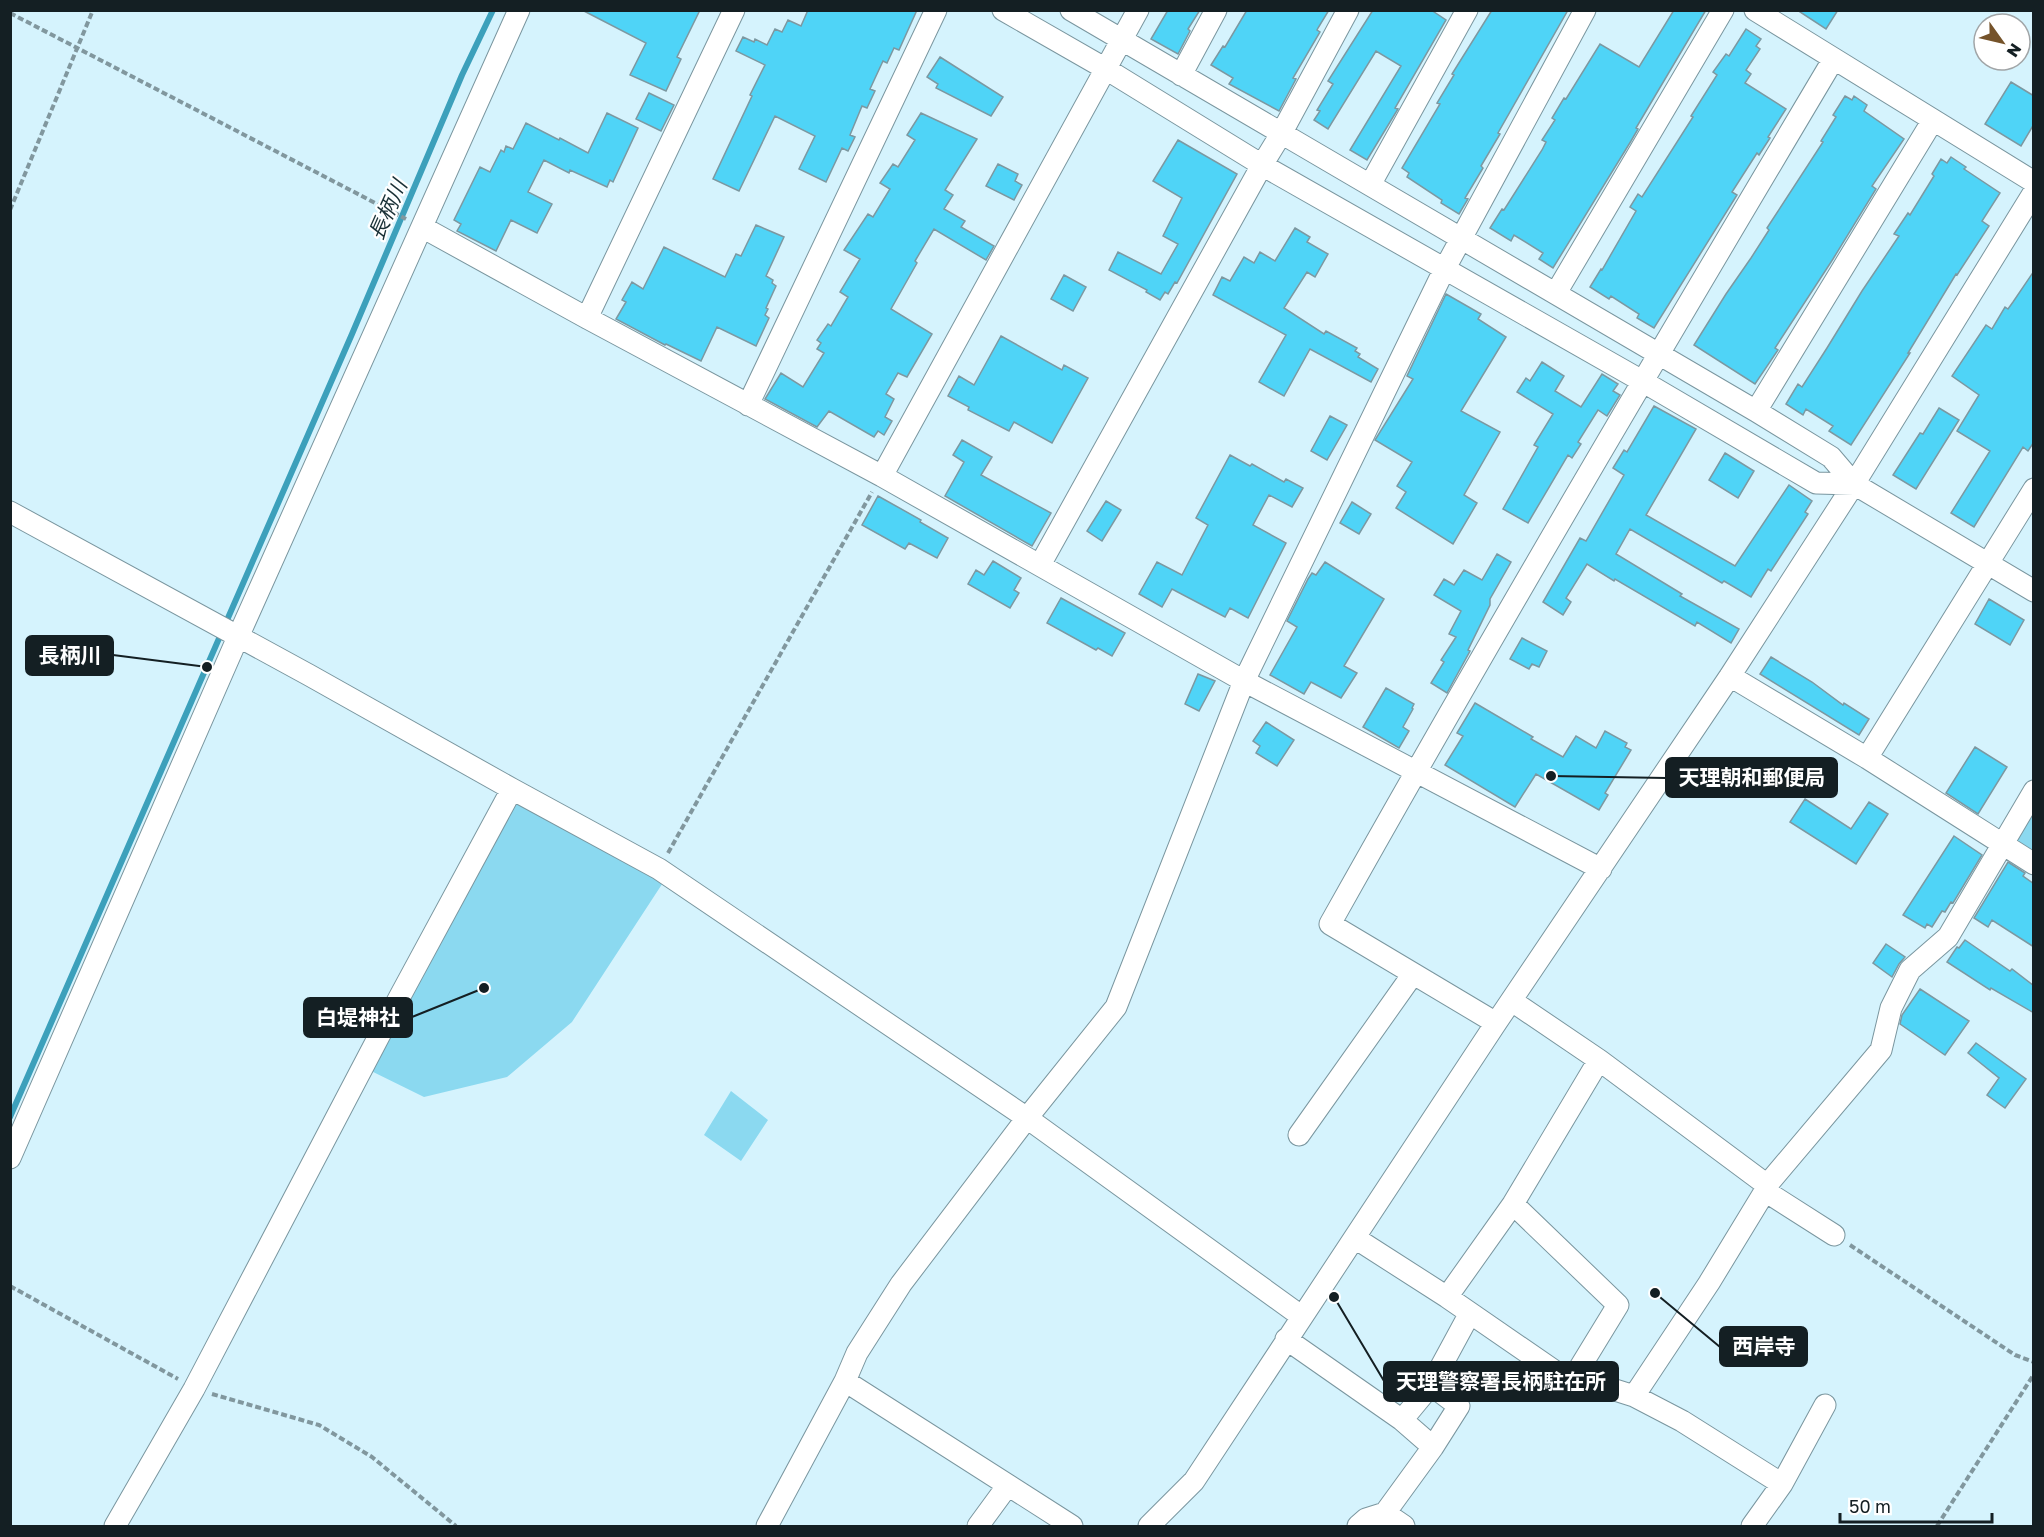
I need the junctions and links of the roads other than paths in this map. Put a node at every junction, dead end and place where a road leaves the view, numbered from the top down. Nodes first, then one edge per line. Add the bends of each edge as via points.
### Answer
1 (519, 10) edge
2 (734, 10) edge
3 (936, 10) edge
4 (1003, 10) edge
5 (1071, 10) edge
6 (1138, 10) edge
7 (1216, 10) edge
8 (1348, 10) edge
9 (1467, 10) edge
10 (1585, 10) edge
11 (1723, 10) edge
12 (1755, 10) edge
13 (1121, 41) junction
14 (1833, 60) junction
15 (1106, 69) junction
16 (1181, 75) junction
17 (1932, 120) junction
18 (1281, 134) junction
19 (1262, 165) junction
20 (2034, 182) edge
21 (1370, 185) junction
22 (2034, 192) edge
23 (422, 227) junction
24 (1461, 238) junction
25 (1444, 270) junction
26 (1556, 293) junction
27 (587, 318) junction
28 (1659, 353) junction
29 (1642, 381) junction
30 (748, 405) junction
31 (1756, 411) junction
32 (882, 476) junction
33 (1854, 484) junction
34 (2034, 489) edge
35 (10, 512) edge
36 (1988, 562) junction
37 (1040, 565) junction
38 (2034, 591) edge
39 (238, 637) junction
40 (1730, 676) junction
41 (1244, 681) junction
42 (1867, 758) junction
43 (1415, 772) junction
44 (512, 789) junction
45 (2034, 791) edge
46 (2002, 844) junction
47 (2034, 864) edge
48 (1601, 869) junction
49 (1413, 974) junction
50 (1512, 1001) junction
51 (1496, 1023) junction
52 (1599, 1060) junction
53 (1027, 1118) junction
54 (1299, 1135) dead end
55 (10, 1158) edge
56 (1766, 1188) junction
57 (1513, 1204) junction
58 (1834, 1235) road end
59 (1355, 1238) junction
60 (1447, 1297) junction
61 (1470, 1313) junction
62 (1301, 1316) junction
63 (1286, 1339) junction
64 (1574, 1377) junction
65 (844, 1381) junction
66 (1431, 1385) junction
67 (1634, 1396) junction
68 (1825, 1405) dead end
69 (1401, 1420) junction
70 (1432, 1447) junction
71 (1782, 1484) junction
72 (1008, 1485) junction
73 (1385, 1513) junction
74 (115, 1527) edge
75 (767, 1527) edge
76 (978, 1527) edge
77 (1072, 1527) edge
78 (1149, 1527) edge
79 (1358, 1527) edge
80 (1404, 1527) edge
81 (1752, 1527) edge

1 - 23 street
2 - 27 street
3 - 30 street
4 - 15 street
5 - 13 street
6 - 13 street
7 - 16 street
8 - 18 street
9 - 21 street
10 - 24 street
11 - 26 street
12 - 14 street
13 - 15 street
13 - 16 street
14 - 17 street
14 - 28 street
15 - 19 street
15 - 32 street
16 - 18 street
17 - 20 street
17 - 31 street
18 - 19 street
18 - 21 street
19 - 25 street
19 - 37 street
21 - 24 street
22 - 33 street
23 - 27 street
23 - 39 street
24 - 25 street
24 - 26 street
25 - 29 street
25 - 41 street
26 - 28 street
27 - 30 street
28 - 29 street
28 - 31 street
29 - 33 street via 1816,483
29 - 43 street
30 - 32 street
31 - 33 street via 1831,457
32 - 37 street
33 - 36 street
33 - 40 street
34 - 36 street
35 - 39 street
36 - 38 street
36 - 42 street
37 - 41 street
39 - 44 street
39 - 55 street
40 - 42 street
40 - 48 street
41 - 43 street
41 - 53 street via 1116,1007
42 - 46 street
43 - 48 street
43 - 49 street via 1330,924
44 - 53 street via 659,869
44 - 74 street via 194,1389
45 - 46 street
46 - 47 street
46 - 56 street via 1948,937 1910,970 1892,1008 1881,1050
48 - 50 street
49 - 51 street
49 - 54 street
50 - 51 street
50 - 52 street
51 - 59 street
52 - 56 street
52 - 57 street
53 - 62 street
53 - 65 street via 901,1284
56 - 58 street
56 - 67 street
57 - 60 street
57 - 64 street via 1618,1305
59 - 60 street
59 - 62 street
60 - 61 street
61 - 64 street via 1566,1379
61 - 66 street
62 - 63 street
63 - 69 street
63 - 78 street via 1194,1481
64 - 67 street
65 - 72 street
65 - 75 street
66 - 69 street
66 - 70 street via 1459,1406
67 - 71 street via 1682,1421
68 - 71 street
69 - 70 street
70 - 73 street
71 - 81 street
72 - 76 street
72 - 77 street
73 - 79 street via 1366,1519
73 - 80 street

